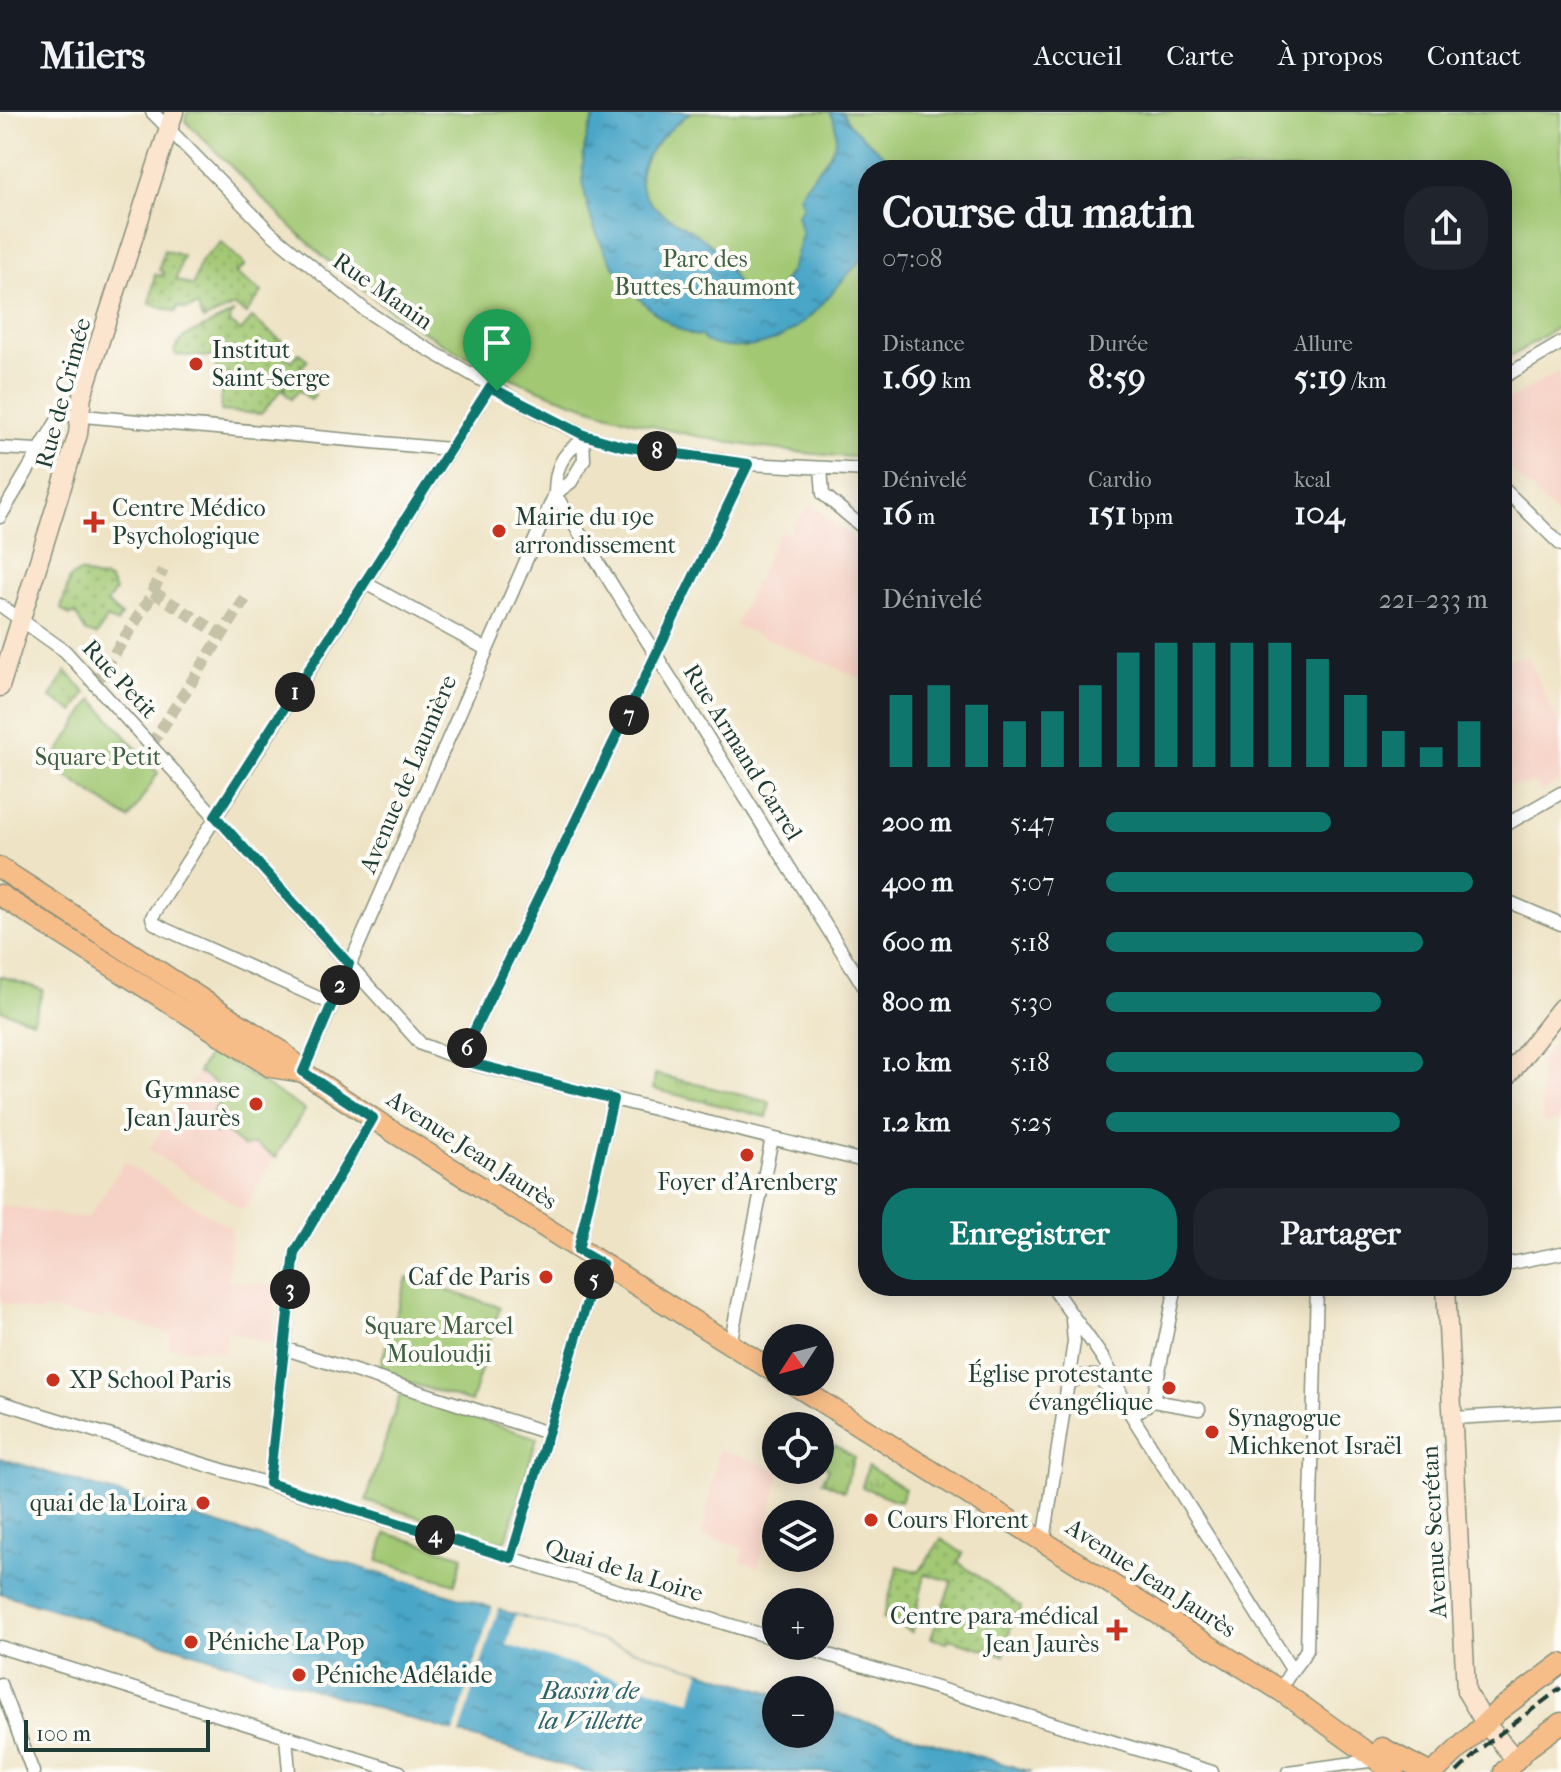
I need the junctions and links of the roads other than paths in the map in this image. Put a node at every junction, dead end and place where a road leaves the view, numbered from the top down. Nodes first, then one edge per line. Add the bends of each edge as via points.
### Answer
1 (152, 112) edge
2 (172, 121) edge
3 (1561, 343) edge
4 (1512, 372) edge
5 (490, 387) junction
6 (77, 414) junction
7 (583, 438) junction
8 (0, 448) edge
9 (449, 449) junction
10 (37, 450) junction
11 (748, 464) junction
12 (821, 468) junction
13 (858, 470) edge
14 (555, 494) junction
15 (1512, 497) edge
16 (0, 517) edge
17 (858, 524) edge
18 (1561, 545) edge
19 (365, 583) junction
20 (0, 605) edge
21 (21, 621) junction
22 (486, 649) junction
23 (657, 656) junction
24 (0, 687) edge
25 (1561, 793) edge
26 (215, 816) junction
27 (1512, 821) edge
28 (0, 868) edge
29 (0, 895) edge
30 (1512, 903) edge
31 (1561, 924) edge
32 (349, 964) junction
33 (858, 977) edge
34 (332, 1004) junction
35 (1561, 1008) edge
36 (460, 1060) junction
37 (1512, 1070) edge
38 (303, 1072) junction
39 (613, 1099) junction
40 (373, 1118) junction
41 (772, 1138) junction
42 (858, 1160) edge
43 (578, 1250) junction
44 (1561, 1253) edge
45 (1512, 1263) edge
46 (602, 1264) junction
47 (1058, 1296) edge
48 (1174, 1296) edge
49 (1317, 1296) edge
50 (1447, 1296) edge
51 (1072, 1319) junction
52 (730, 1344) junction
53 (286, 1349) junction
54 (762, 1364) edge
55 (1069, 1383) junction
56 (812, 1396) edge
57 (1153, 1401) junction
58 (0, 1402) edge
59 (1125, 1405) junction
60 (1199, 1409) dead end
61 (1561, 1412) edge
62 (1132, 1416) junction
63 (1453, 1418) junction
64 (548, 1433) junction
65 (269, 1483) junction
66 (1044, 1541) junction
67 (511, 1558) junction
68 (762, 1635) edge
69 (1, 1650) edge
70 (834, 1657) edge
71 (1561, 1664) edge
72 (1291, 1668) junction
73 (0, 1684) edge
74 (1281, 1691) junction
75 (1485, 1723) junction
76 (1561, 1723) edge
77 (286, 1736) junction
78 (1376, 1760) junction
79 (1509, 1766) edge
80 (33, 1772) edge
81 (289, 1772) edge
82 (400, 1772) edge
83 (1212, 1772) edge
84 (1288, 1772) edge
85 (1394, 1772) edge
86 (1427, 1772) edge
87 (1434, 1772) edge

1 - 2 street, Rue Manin
2 - 5 street, Rue Manin via 271,233 317,272 403,335
2 - 6 main road, Rue de Crimée
3 - 4 street
5 - 7 street, Rue Manin
5 - 9 street
6 - 9 street via 94,420
6 - 10 street via 57,417
6 - 21 main road, Rue de Crimée via 78,434
7 - 11 street, Rue Manin
7 - 14 street, Avenue de Laumière via 568,449 555,473
7 - 14 street, Avenue de Laumière via 584,460 571,482
8 - 10 street
9 - 19 street
10 - 16 street
11 - 12 street, Rue Manin
11 - 23 street
12 - 13 street, Rue Manin
12 - 17 street via 823,494
14 - 22 street, Avenue de Laumière
14 - 23 street, Rue Armand Carrel
15 - 18 street
19 - 22 street
19 - 26 street
20 - 21 street, Rue Petit
21 - 24 main road, Rue de Crimée
21 - 26 street, Rue Petit via 65,651
22 - 32 street, Avenue de Laumière
23 - 33 street, Rue Armand Carrel
23 - 36 street
25 - 27 street
26 - 32 street, Rue Petit
26 - 34 street via 152,921
28 - 38 main road, Avenue Jean Jaurès via 281,1051
29 - 38 main road, Avenue Jean Jaurès via 271,1067
30 - 31 street
32 - 34 street, Avenue de Laumière
32 - 36 street, Rue Petit via 421,1044
34 - 38 street, Avenue de Laumière
35 - 37 main road
36 - 39 street
38 - 40 main road, Avenue Jean Jaurès
39 - 41 street
39 - 43 street
40 - 43 main road, Avenue Jean Jaurès
40 - 53 street via 295,1252
41 - 42 street
41 - 52 street
43 - 46 main road, Avenue Jean Jaurès
44 - 45 street
46 - 52 main road, Avenue Jean Jaurès
46 - 64 street
47 - 51 street
48 - 57 street
49 - 72 street via 1307,1649
50 - 63 main road, Avenue Secrétan
51 - 55 street
51 - 59 street via 1088,1336
52 - 54 main road, Avenue Jean Jaurès
53 - 64 street
53 - 65 street
55 - 59 street via 1096,1376
55 - 66 street
56 - 66 main road, Avenue Jean Jaurès
57 - 60 street
57 - 62 street
58 - 65 street, Quai de la Loire
59 - 62 street
61 - 63 street
62 - 72 street
63 - 75 main road, Avenue Secrétan via 1464,1677
64 - 67 street
65 - 67 street, Quai de la Loire
66 - 74 main road, Avenue Jean Jaurès
67 - 68 street, Quai de la Loire
69 - 77 street
70 - 83 street
71 - 75 main road
72 - 74 street
73 - 80 street
74 - 78 main road, Avenue Jean Jaurès
74 - 86 main road, Avenue Jean Jaurès
75 - 79 main road, Avenue Secrétan
75 - 87 main road
76 - 79 main road
77 - 81 street
77 - 82 street
78 - 84 street
78 - 85 main road, Avenue Jean Jaurès

